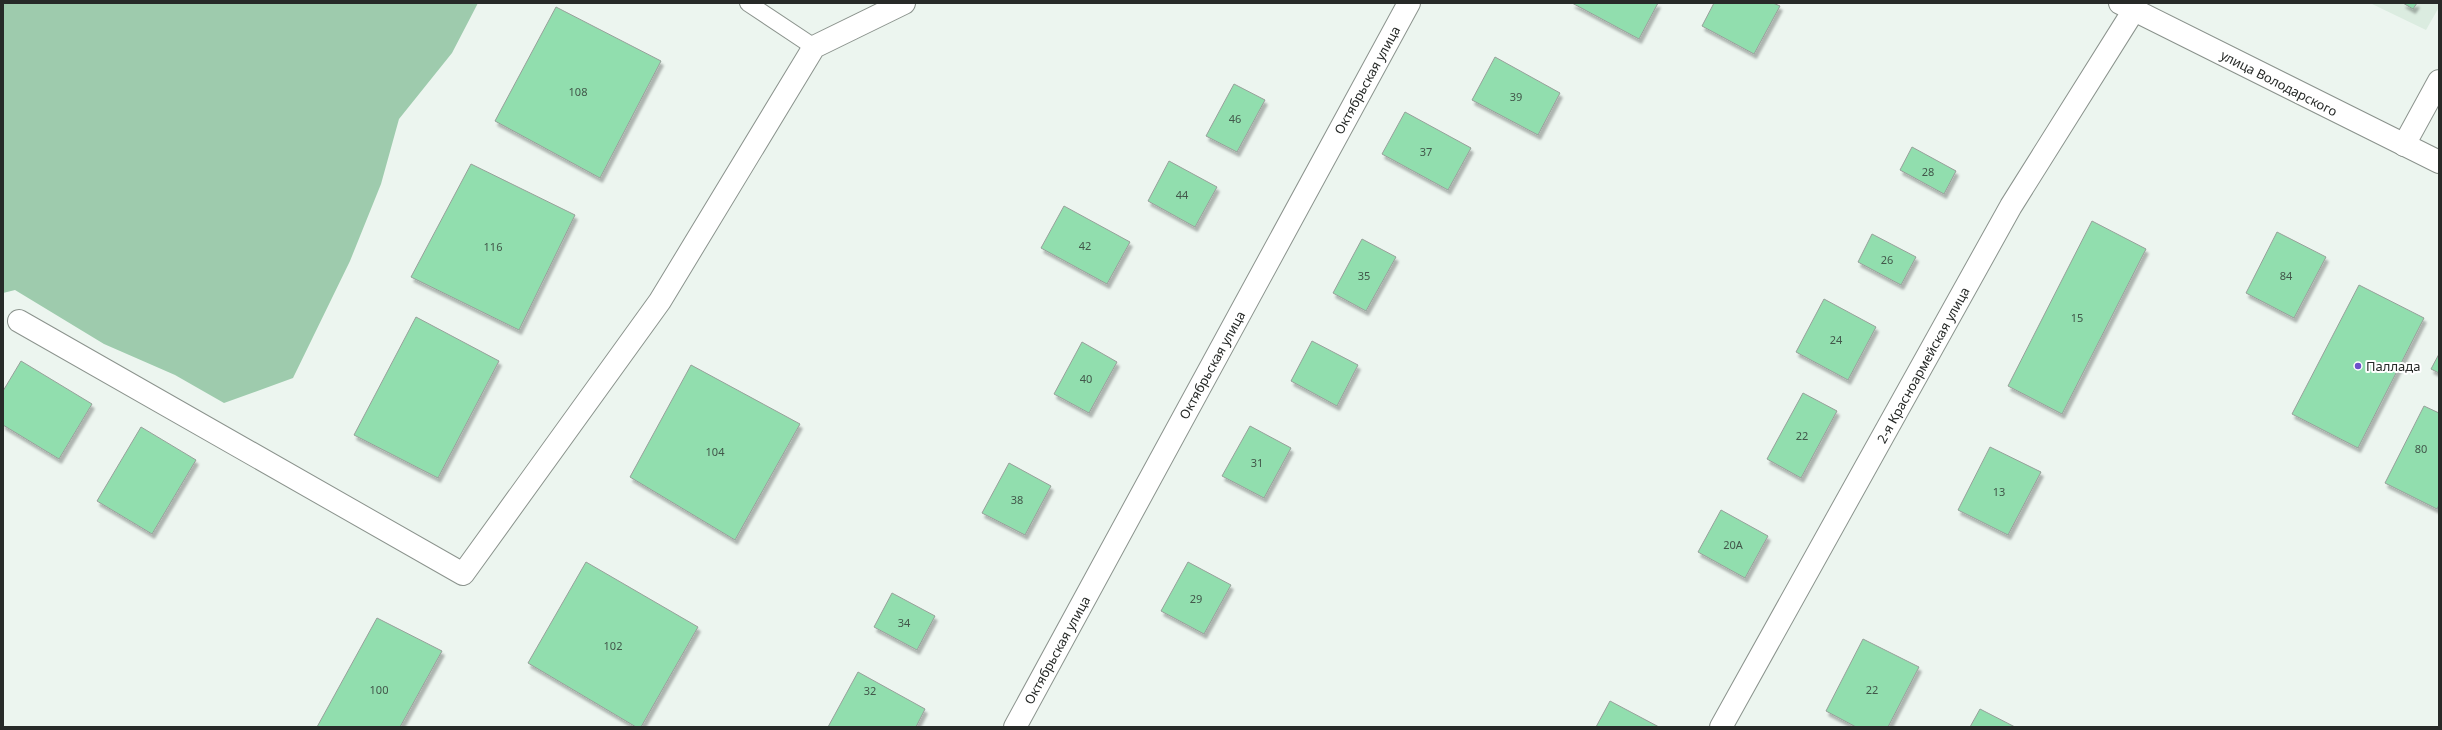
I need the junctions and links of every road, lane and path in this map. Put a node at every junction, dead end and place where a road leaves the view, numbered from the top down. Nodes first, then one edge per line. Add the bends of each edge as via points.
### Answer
1 (748, 3) edge
2 (904, 3) edge
3 (1409, 3) edge
4 (2127, 6) edge
5 (814, 47) junction
6 (2439, 81) edge
7 (2404, 145) junction
8 (2439, 162) edge
9 (19, 321) dead end
10 (1015, 727) edge
11 (1721, 727) edge

1 - 5 lane
2 - 5 street
3 - 10 street, Октябрьская улица
4 - 7 street, улица Володарского
4 - 11 street, 2-я Красноармейская улица via 2011,206
5 - 9 street via 660,301 463,574
6 - 7 street
7 - 8 street, улица Володарского

